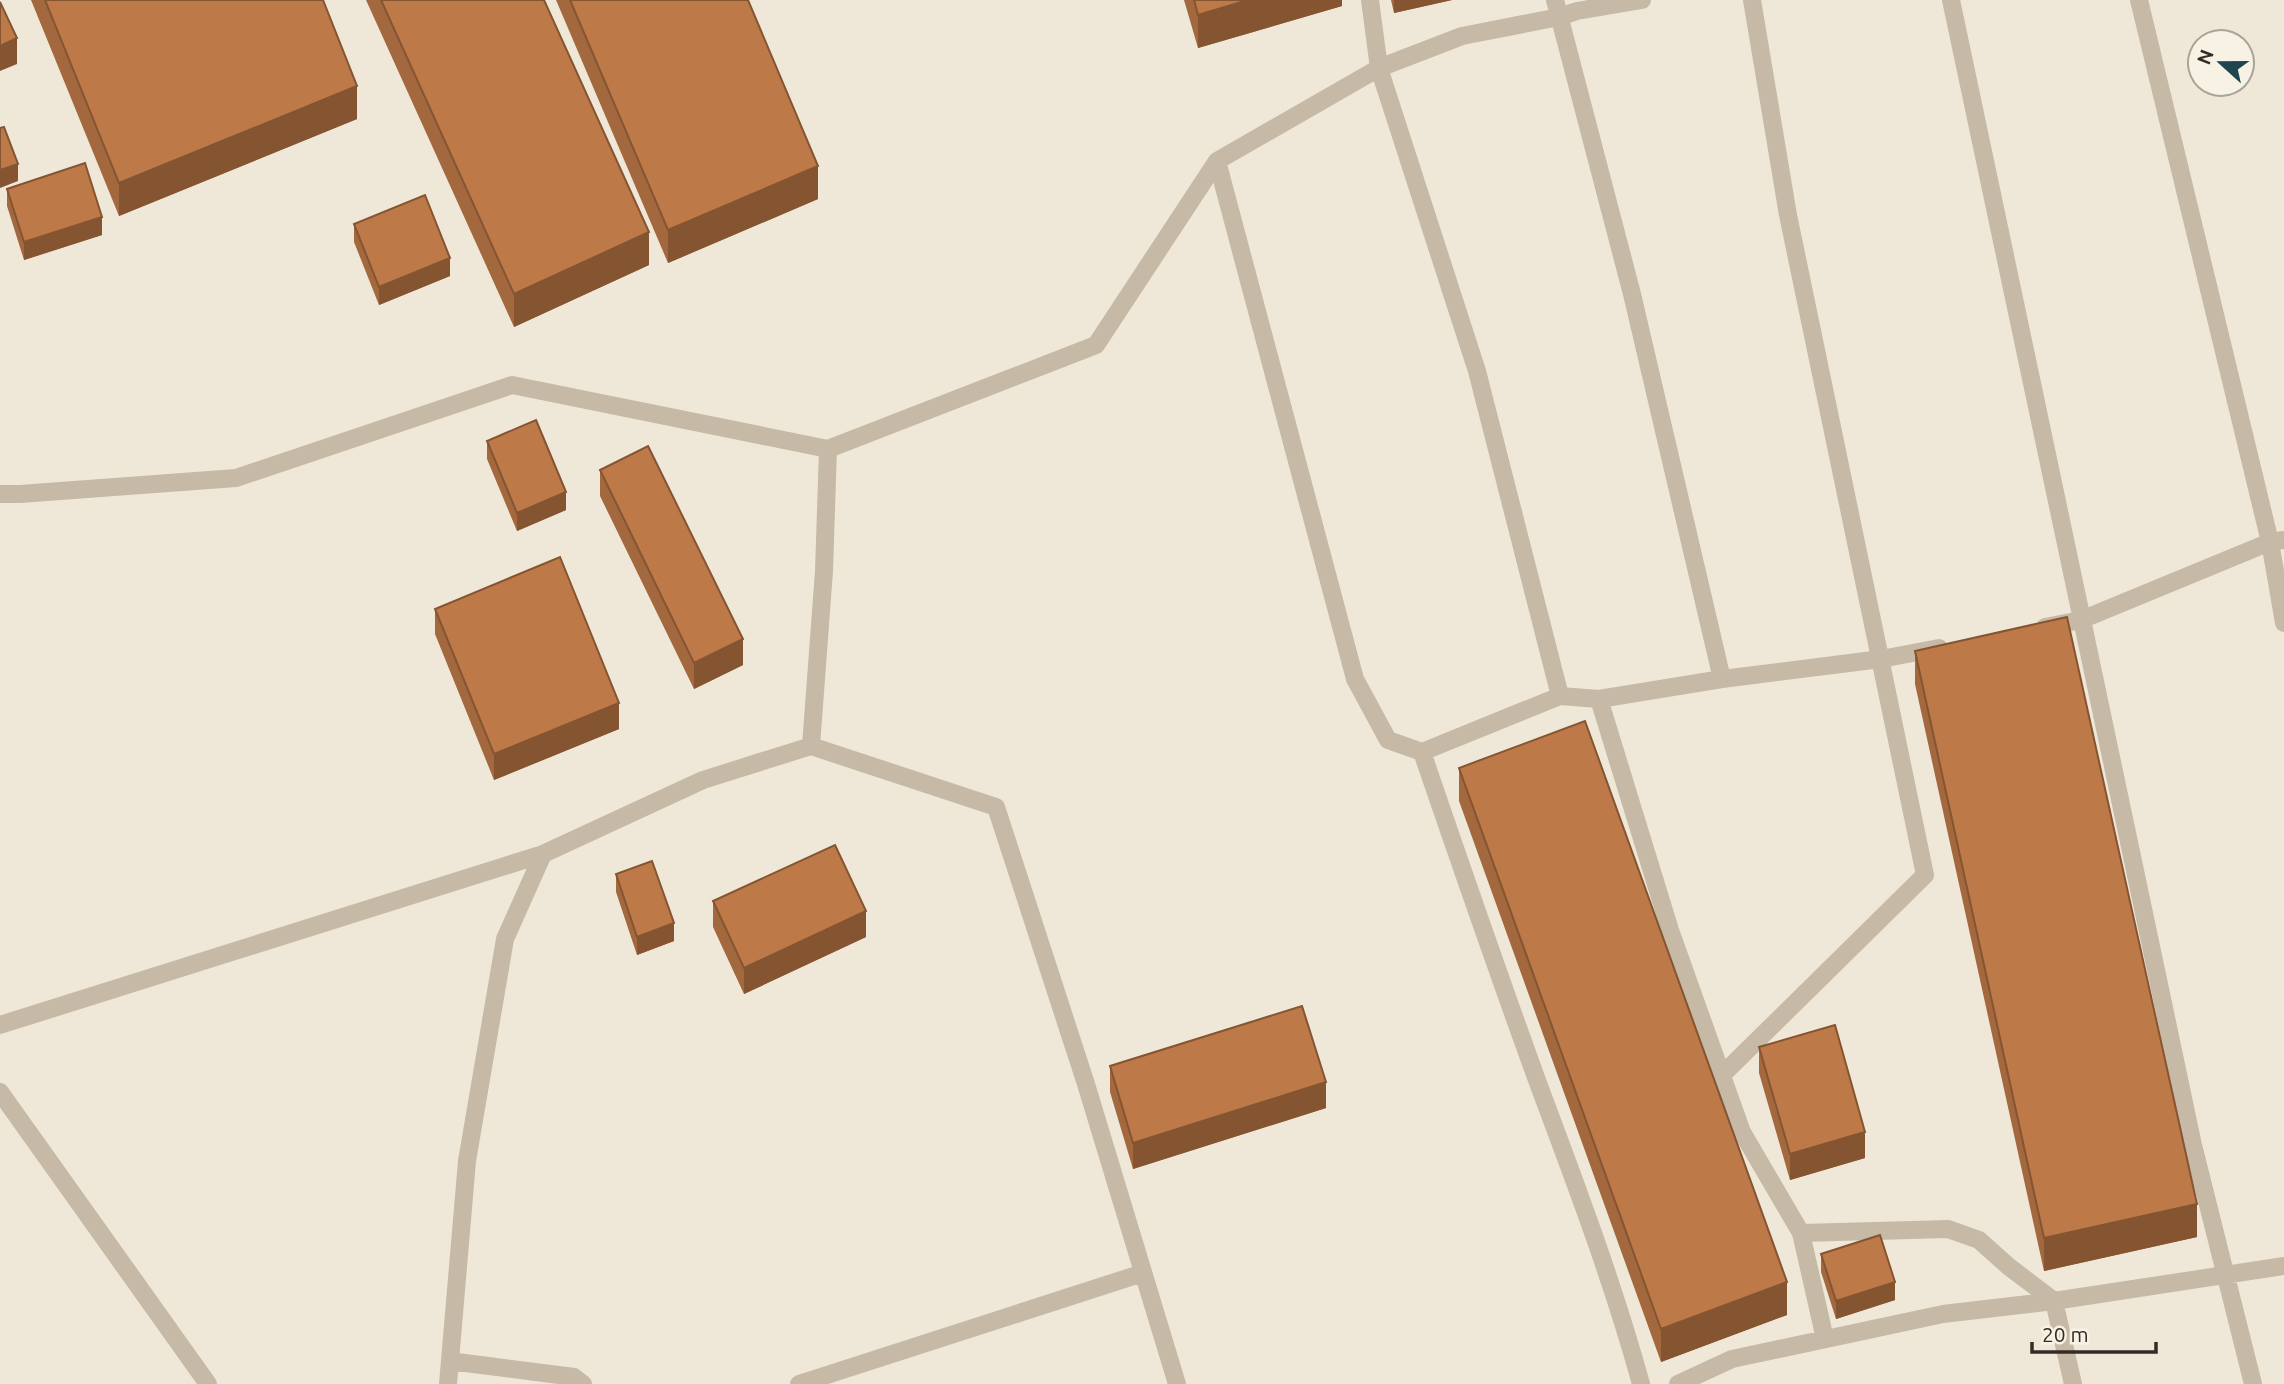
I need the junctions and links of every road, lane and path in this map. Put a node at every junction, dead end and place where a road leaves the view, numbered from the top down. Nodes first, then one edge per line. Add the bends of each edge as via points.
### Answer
1 (1370, 0) edge
2 (1642, 0) edge
3 (1752, 0) edge
4 (1951, 0) edge
5 (2140, 0) edge
6 (1557, 9) edge
7 (1379, 68) junction
8 (1217, 161) junction
9 (828, 449) junction
10 (0, 494) edge
11 (2277, 541) edge
12 (2081, 620) junction
13 (2284, 623) edge
14 (2028, 630) edge
15 (1961, 643) edge
16 (1881, 659) junction
17 (1722, 679) junction
18 (1560, 696) junction
19 (1599, 699) junction
20 (811, 746) junction
21 (1422, 752) junction
22 (543, 854) junction
23 (0, 1025) edge
24 (1722, 1075) junction
25 (0, 1092) edge
26 (1801, 1233) junction
27 (2284, 1266) edge
28 (1143, 1273) junction
29 (2227, 1275) junction
30 (2054, 1301) junction
31 (1825, 1339) junction
32 (450, 1361) junction
33 (208, 1384) edge
34 (448, 1384) edge
35 (583, 1384) edge
36 (800, 1384) edge
37 (1177, 1384) edge
38 (1641, 1384) edge
39 (1678, 1384) edge
40 (2073, 1384) edge
41 (2253, 1384) edge

1 - 7 street
2 - 6 street via 1577,11
3 - 16 street via 1788,215
4 - 12 street
5 - 11 street
6 - 7 street via 1462,36
6 - 17 street via 1632,294
7 - 8 street
7 - 18 street via 1477,371
8 - 9 street via 1096,345
8 - 21 street via 1355,679 1388,740
9 - 10 street via 512,385 236,478
9 - 20 street
11 - 12 street
11 - 13 street
12 - 14 street
12 - 29 street via 2193,1145
15 - 16 street
16 - 17 street
16 - 24 street via 1925,875
17 - 19 street
18 - 19 street
18 - 21 street
19 - 24 street
20 - 22 street via 703,780
20 - 28 street via 996,807
21 - 38 street
22 - 23 street
22 - 32 street via 505,939 467,1161
24 - 26 street via 1742,1132
25 - 33 street
26 - 30 street via 1948,1230 1979,1240
26 - 31 street
27 - 29 street
28 - 36 street
28 - 37 street
29 - 30 street
29 - 41 street
30 - 31 street via 1942,1314
30 - 40 street
31 - 39 street via 1732,1359
32 - 34 street
32 - 35 street via 574,1377

